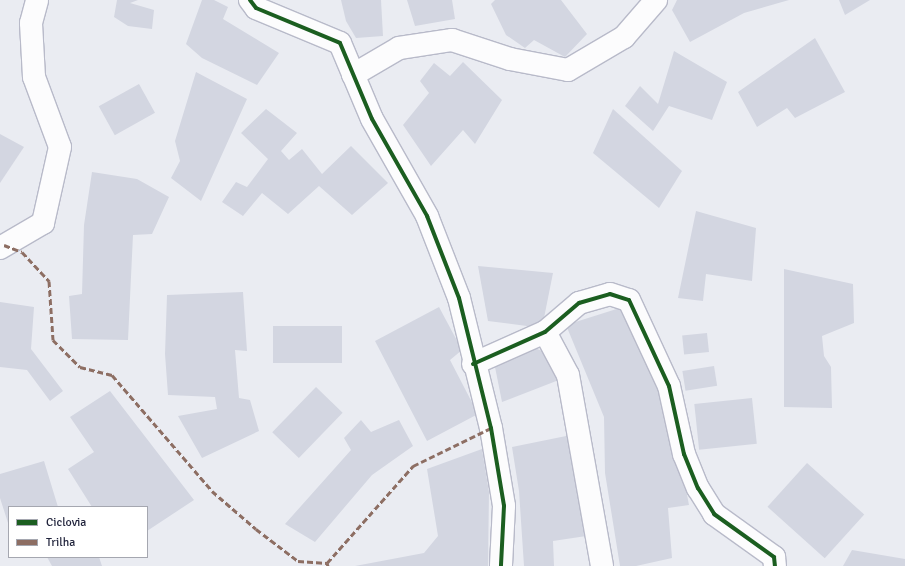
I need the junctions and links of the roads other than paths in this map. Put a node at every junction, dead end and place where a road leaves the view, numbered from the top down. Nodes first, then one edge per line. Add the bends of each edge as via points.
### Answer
1 (37, 0) edge
2 (250, 0) edge
3 (656, 0) edge
4 (353, 75) junction
5 (0, 248) edge
6 (545, 332) junction
7 (474, 364) junction
8 (501, 566) edge
9 (602, 566) edge
10 (775, 566) edge

1 - 5 street via 31,23 34,77 60,147 43,223
2 - 4 street via 256,8 340,43
3 - 4 street via 624,37 568,70 510,59 452,40 399,48
4 - 7 street via 372,119 426,216 459,298
6 - 7 street
6 - 9 street via 568,375
6 - 10 street via 579,303 610,294 629,300 669,386 684,454 698,488 714,514 774,557
7 - 8 street via 491,428 504,506

